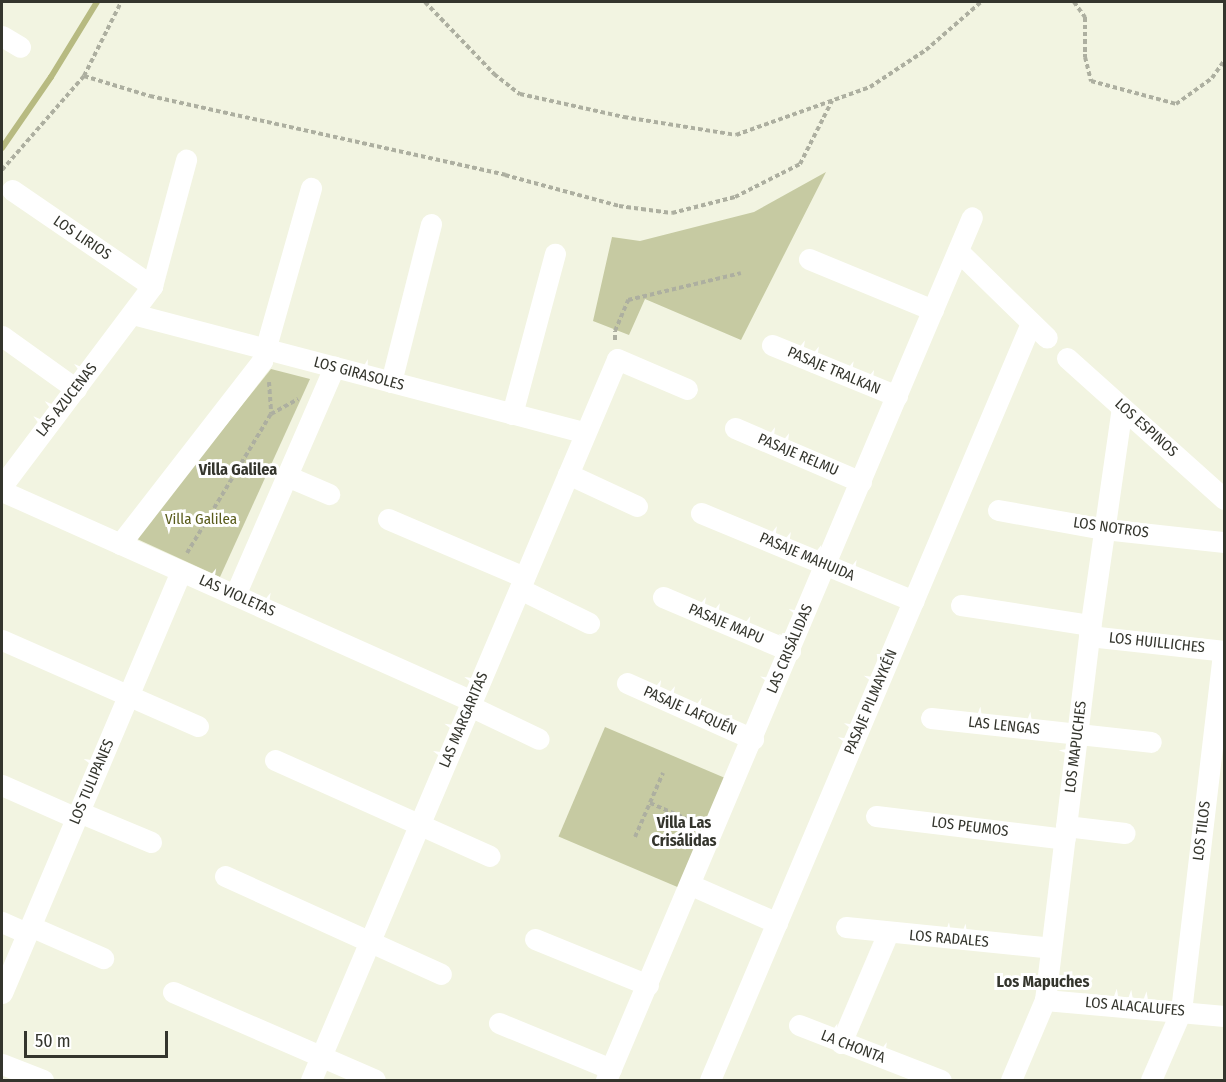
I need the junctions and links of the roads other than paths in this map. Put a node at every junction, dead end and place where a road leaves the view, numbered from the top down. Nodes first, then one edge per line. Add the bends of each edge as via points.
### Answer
1 (2, 36) edge
2 (20, 47) dead end
3 (186, 160) dead end
4 (311, 188) dead end
5 (12, 190) dead end
6 (972, 217) dead end
7 (431, 224) dead end
8 (958, 251) junction
9 (555, 254) dead end
10 (809, 259) dead end
11 (152, 286) junction
12 (933, 310) junction
13 (134, 314) junction
14 (1031, 323) junction
15 (2, 336) edge
16 (1047, 338) dead end
17 (772, 345) dead end
18 (267, 350) junction
19 (1067, 358) dead end
20 (331, 375) junction
21 (391, 382) junction
22 (76, 389) junction
23 (687, 389) dead end
24 (897, 396) junction
25 (1122, 407) junction
26 (512, 414) junction
27 (735, 428) dead end
28 (585, 433) junction
29 (568, 474) junction
30 (287, 476) junction
31 (861, 482) junction
32 (2, 486) edge
33 (2, 491) edge
34 (329, 494) dead end
35 (1224, 499) edge
36 (637, 506) dead end
37 (998, 510) dead end
38 (701, 513) dead end
39 (388, 519) dead end
40 (1104, 529) junction
41 (1224, 542) edge
42 (120, 544) junction
43 (826, 565) junction
44 (182, 571) junction
45 (522, 583) junction
46 (235, 595) junction
47 (663, 597) dead end
48 (913, 601) junction
49 (961, 605) dead end
50 (589, 623) dead end
51 (1089, 630) junction
52 (2, 640) edge
53 (790, 651) junction
54 (1224, 651) edge
55 (627, 683) dead end
56 (129, 695) junction
57 (471, 703) junction
58 (931, 718) dead end
59 (198, 726) dead end
60 (1077, 734) junction
61 (539, 739) dead end
62 (753, 739) junction
63 (1151, 742) dead end
64 (275, 760) dead end
65 (2, 785) edge
66 (78, 815) junction
67 (876, 816) dead end
68 (419, 825) junction
69 (1065, 833) junction
70 (1125, 833) dead end
71 (151, 842) dead end
72 (490, 856) dead end
73 (225, 876) dead end
74 (691, 885) junction
75 (2, 922) edge
76 (777, 923) junction
77 (846, 927) dead end
78 (28, 930) junction
79 (888, 933) junction
80 (535, 939) dead end
81 (370, 941) junction
82 (1052, 948) junction
83 (103, 957) dead end
84 (441, 974) dead end
85 (648, 985) junction
86 (173, 992) dead end
87 (2, 993) edge
88 (1046, 1000) junction
89 (1181, 1011) junction
90 (1224, 1016) edge
91 (499, 1023) dead end
92 (799, 1025) dead end
93 (841, 1043) junction
94 (321, 1056) junction
95 (2, 1064) edge
96 (609, 1075) edge
97 (43, 1080) edge
98 (311, 1080) edge
99 (375, 1080) edge
100 (710, 1080) edge
101 (941, 1080) edge
102 (1011, 1080) edge
103 (1151, 1080) edge

1 - 2 street
3 - 11 street, LAS AZUCENAS
4 - 18 street
5 - 11 street, LOS LIRIOS
6 - 8 street, LAS CRISÁLIDAS
7 - 21 street
8 - 12 street, LAS CRISÁLIDAS
8 - 14 street
9 - 26 street
10 - 12 street
11 - 13 street, LAS AZUCENAS
12 - 24 street, LAS CRISÁLIDAS
13 - 18 street, LOS GIRASOLES
13 - 22 street, LAS AZUCENAS
14 - 16 street
14 - 48 street, PASAJE PILMAYKÉN
15 - 22 street
17 - 24 street, PASAJE TRALKAN
18 - 20 street, LOS GIRASOLES
18 - 42 street via 256,370
19 - 25 street, LOS ESPINOS
20 - 21 street, LOS GIRASOLES
20 - 30 street
21 - 26 street, LOS GIRASOLES
22 - 32 street, LAS AZUCENAS
23 - 28 street, LAS MARGARITAS via 617,359
24 - 31 street, LAS CRISÁLIDAS
25 - 35 street, LOS ESPINOS
25 - 40 street, LOS MAPUCHES
26 - 28 street, LOS GIRASOLES
27 - 31 street, PASAJE RELMU
28 - 29 street, LAS MARGARITAS
29 - 36 street
29 - 45 street, LAS MARGARITAS
30 - 34 street
30 - 46 street
31 - 43 street, LAS CRISÁLIDAS
33 - 42 street, LAS VIOLETAS
37 - 40 street, LOS NOTROS
38 - 43 street, PASAJE MAHUIDA
39 - 45 street
40 - 41 street, LOS NOTROS
40 - 51 street, LOS MAPUCHES
42 - 44 street, LAS VIOLETAS
43 - 48 street, PASAJE MAHUIDA
43 - 53 street, LAS CRISÁLIDAS
44 - 46 street, LAS VIOLETAS
44 - 56 street, LOS TULIPANES
45 - 50 street
45 - 57 street, LAS MARGARITAS
46 - 57 street, LAS VIOLETAS
47 - 53 street, PASAJE MAPU
48 - 76 street, PASAJE PILMAYKÉN
49 - 51 street, LOS HUILLICHES
51 - 54 street, LOS HUILLICHES
51 - 60 street, LOS MAPUCHES
52 - 56 street
53 - 62 street, LAS CRISÁLIDAS
54 - 89 street, LOS TILOS
55 - 62 street, PASAJE LAFQUÉN
56 - 59 street
56 - 66 street, LOS TULIPANES
57 - 61 street, LAS VIOLETAS
57 - 68 street, LAS MARGARITAS
58 - 60 street, LAS LENGAS
60 - 63 street, LAS LENGAS
60 - 69 street, LOS MAPUCHES
62 - 74 street, LAS CRISÁLIDAS
64 - 68 street
65 - 66 street
66 - 71 street
66 - 78 street, LOS TULIPANES
67 - 69 street, LOS PEUMOS
68 - 72 street
68 - 81 street, LAS MARGARITAS
69 - 70 street, LOS PEUMOS
69 - 82 street, LOS MAPUCHES
73 - 81 street
74 - 76 street
74 - 85 street, LAS CRISÁLIDAS
75 - 78 street
76 - 100 street, PASAJE PILMAYKÉN
77 - 79 street, LOS RADALES
78 - 83 street
78 - 87 street, LOS TULIPANES
79 - 82 street, LOS RADALES
79 - 93 street
80 - 85 street
81 - 84 street
81 - 94 street, LAS MARGARITAS
82 - 88 street, LOS MAPUCHES
85 - 96 street, LAS CRISÁLIDAS
86 - 94 street
88 - 89 street, LOS ALACALUFES
88 - 102 street, LOS MAPUCHES
89 - 90 street, LOS ALACALUFES
89 - 103 street, LOS TILOS
91 - 96 street
92 - 93 street, LA CHONTA
93 - 101 street, LA CHONTA
94 - 98 street, LAS MARGARITAS
94 - 99 street
95 - 97 street

